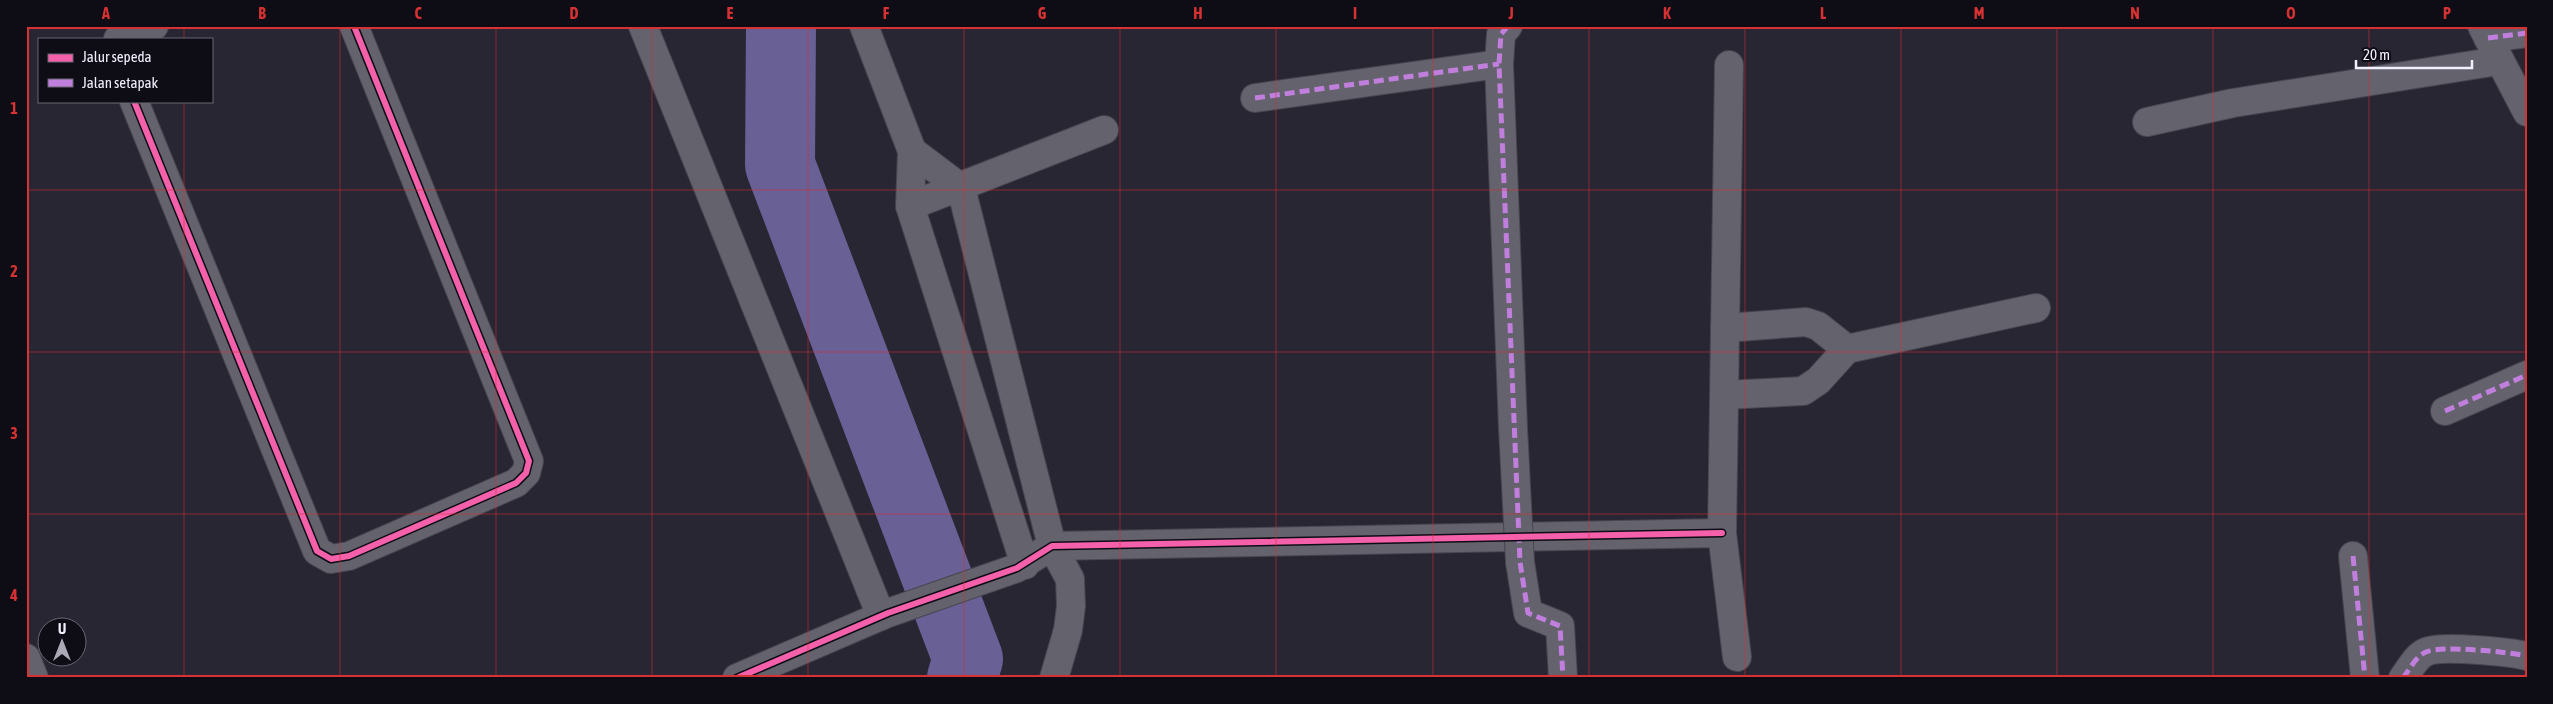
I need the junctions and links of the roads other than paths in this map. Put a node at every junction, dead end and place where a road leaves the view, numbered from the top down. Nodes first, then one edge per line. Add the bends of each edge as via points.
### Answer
1 (107, 26) edge
2 (154, 26) edge
3 (354, 26) edge
4 (643, 26) edge
5 (864, 26) edge
6 (1508, 26) edge
7 (2527, 33) edge
8 (113, 38) edge
9 (121, 38) edge
10 (2489, 42) edge
11 (1499, 64) junction
12 (1729, 65) dead end
13 (1255, 98) dead end
14 (134, 102) edge
15 (2527, 112) edge
16 (2147, 122) dead end
17 (1104, 130) dead end
18 (912, 151) junction
19 (961, 188) junction
20 (910, 206) junction
21 (2036, 308) dead end
22 (1725, 328) junction
23 (1847, 349) junction
24 (2527, 375) edge
25 (1724, 395) junction
26 (2445, 410) dead end
27 (1722, 533) junction
28 (1052, 546) junction
29 (2353, 556) dead end
30 (1021, 566) junction
31 (885, 614) junction
32 (2527, 656) edge
33 (1737, 657) dead end
34 (26, 658) edge
35 (34, 678) edge
36 (737, 678) edge
37 (1054, 678) edge
38 (1563, 678) edge
39 (2365, 678) edge
40 (2404, 678) edge

1 - 8 street
2 - 9 street
3 - 14 street via 528,460 526,473 516,483 349,556 331,559 317,551
4 - 31 street
5 - 18 street
6 - 11 street via 1501,34
7 - 10 street
10 - 15 street
10 - 16 street
11 - 13 street
11 - 38 street, bridge via 1520,562 1528,613 1560,626
12 - 22 street
17 - 19 street
18 - 19 street
18 - 20 street
19 - 20 street
19 - 28 street
20 - 30 street
21 - 23 street
22 - 23 street via 1806,322 1818,326
22 - 25 street
23 - 25 street via 1818,381 1803,391
24 - 26 street
25 - 27 street
27 - 28 street
27 - 33 street
28 - 30 street
28 - 37 street via 1070,579 1071,606 1068,630
29 - 39 street
30 - 31 street
31 - 36 street
32 - 40 street via 2445,649 2426,651 2416,659
34 - 35 street

